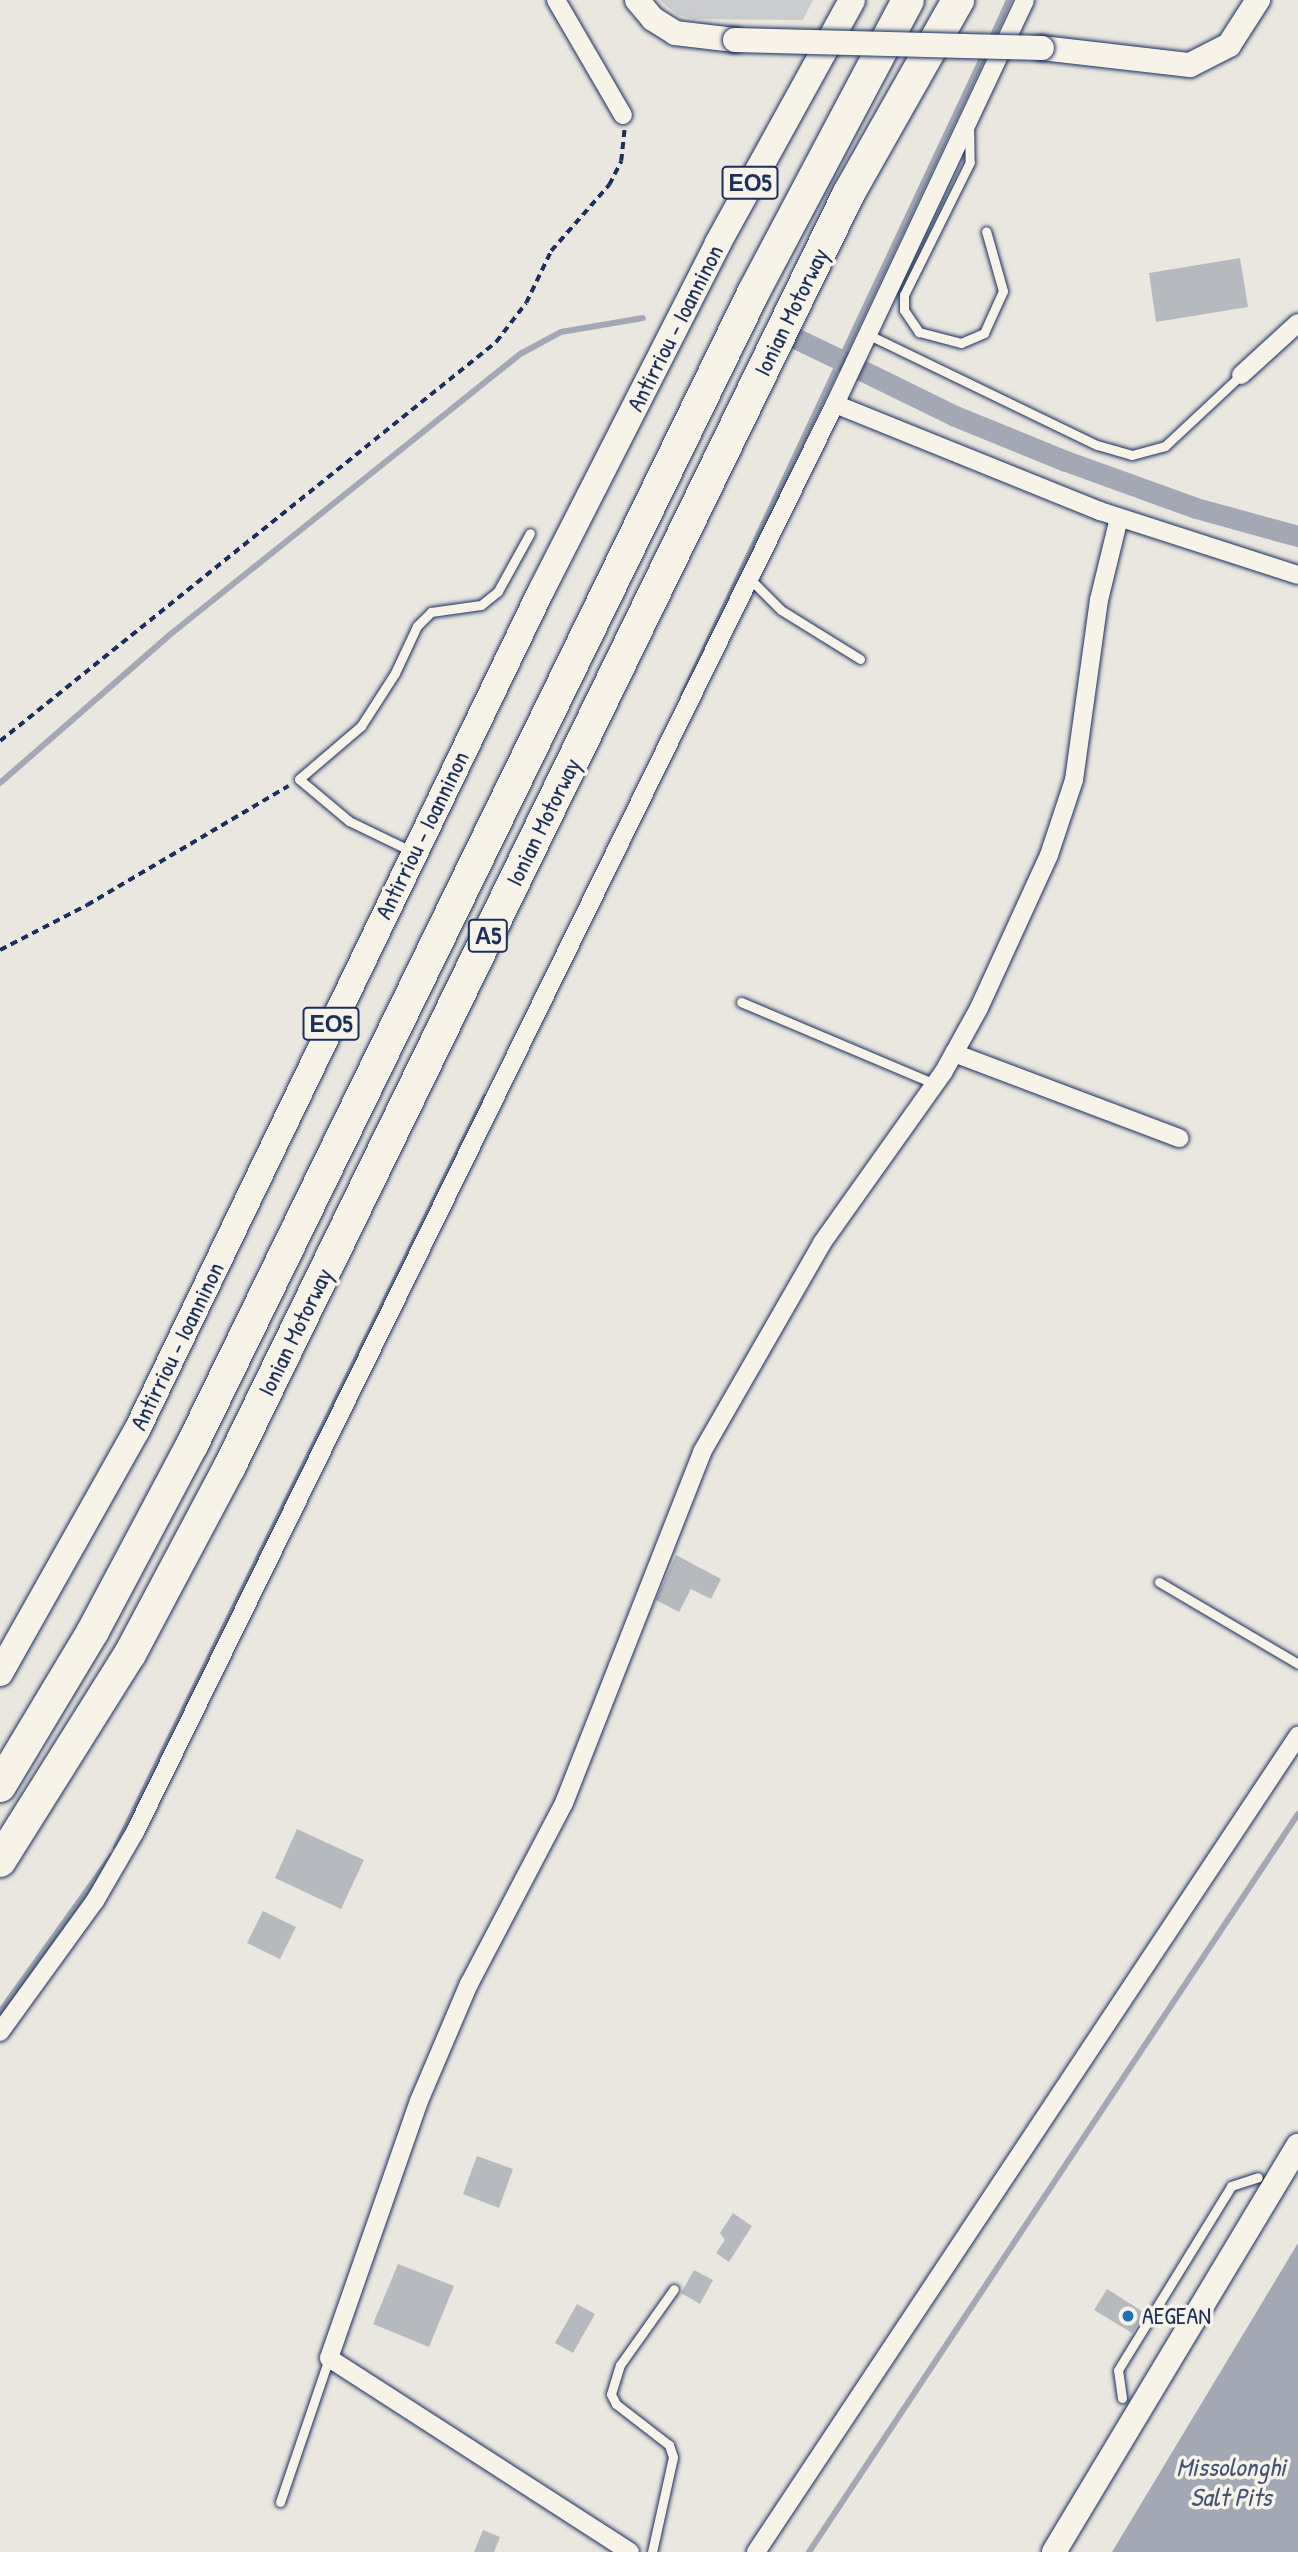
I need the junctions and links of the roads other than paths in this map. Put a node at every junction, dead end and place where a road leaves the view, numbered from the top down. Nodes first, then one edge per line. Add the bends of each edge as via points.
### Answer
1 (556, 0) edge
2 (638, 0) edge
3 (852, 0) edge
4 (908, 0) edge
5 (958, 0) edge
6 (1025, 0) edge
7 (1258, 0) edge
8 (623, 115) road end
9 (968, 118) junction
10 (986, 231) dead end
11 (1298, 323) edge
12 (867, 334) junction
13 (1241, 375) joint
14 (835, 404) junction
15 (1119, 518) junction
16 (530, 533) dead end
17 (1298, 575) edge
18 (749, 578) junction
19 (860, 659) dead end
20 (413, 852) junction
21 (741, 1002) dead end
22 (954, 1053) junction
23 (935, 1084) junction
24 (1179, 1138) dead end
25 (1159, 1582) dead end
26 (1298, 1664) edge
27 (0, 1673) edge
28 (1298, 1736) edge
29 (0, 1786) edge
30 (0, 1861) edge
31 (0, 2032) edge
32 (1298, 2147) edge
33 (1258, 2177) dead end
34 (674, 2289) dead end
35 (330, 2358) junction
36 (1122, 2398) dead end
37 (280, 2502) dead end
38 (630, 2552) edge
39 (652, 2552) edge
40 (756, 2552) edge
41 (1054, 2552) edge

1 - 8 street
2 - 7 street, bridge via 653,19 676,33 735,40 1098,51 1163,65 1194,64 1228,45
3 - 20 main road, Antirriou - Ioanninon / ΕΟ5 via 718,243
4 - 29 highway, Ionian Motorway / Α5 via 753,293 192,1445 93,1630
5 - 30 highway, Ionian Motorway / Α5 via 849,193 229,1468 130,1654
6 - 9 street
9 - 10 lane via 970,162 904,295 904,310 919,332 961,343 984,333 1003,291
9 - 12 street
11 - 13 street
12 - 13 lane via 1097,445 1132,454 1165,446
12 - 14 street
14 - 15 street
14 - 18 street
15 - 17 street
15 - 22 street via 1098,600 1078,759 1061,825
16 - 20 lane via 498,591 481,605 431,612 417,626 395,673 360,726 299,779 349,821
18 - 19 lane via 781,610
18 - 31 street via 135,1832 95,1901
20 - 27 main road, Antirriou - Ioanninon / ΕΟ5 via 137,1430
21 - 23 lane
22 - 23 street
22 - 24 street
23 - 35 street via 822,1243 702,1452 564,1803 469,1984 419,2101
25 - 26 lane
28 - 40 street
32 - 41 street
33 - 36 lane via 1231,2186 1118,2370
34 - 39 lane via 620,2365 611,2394 616,2404 662,2438 673,2457
35 - 37 lane
35 - 38 street

